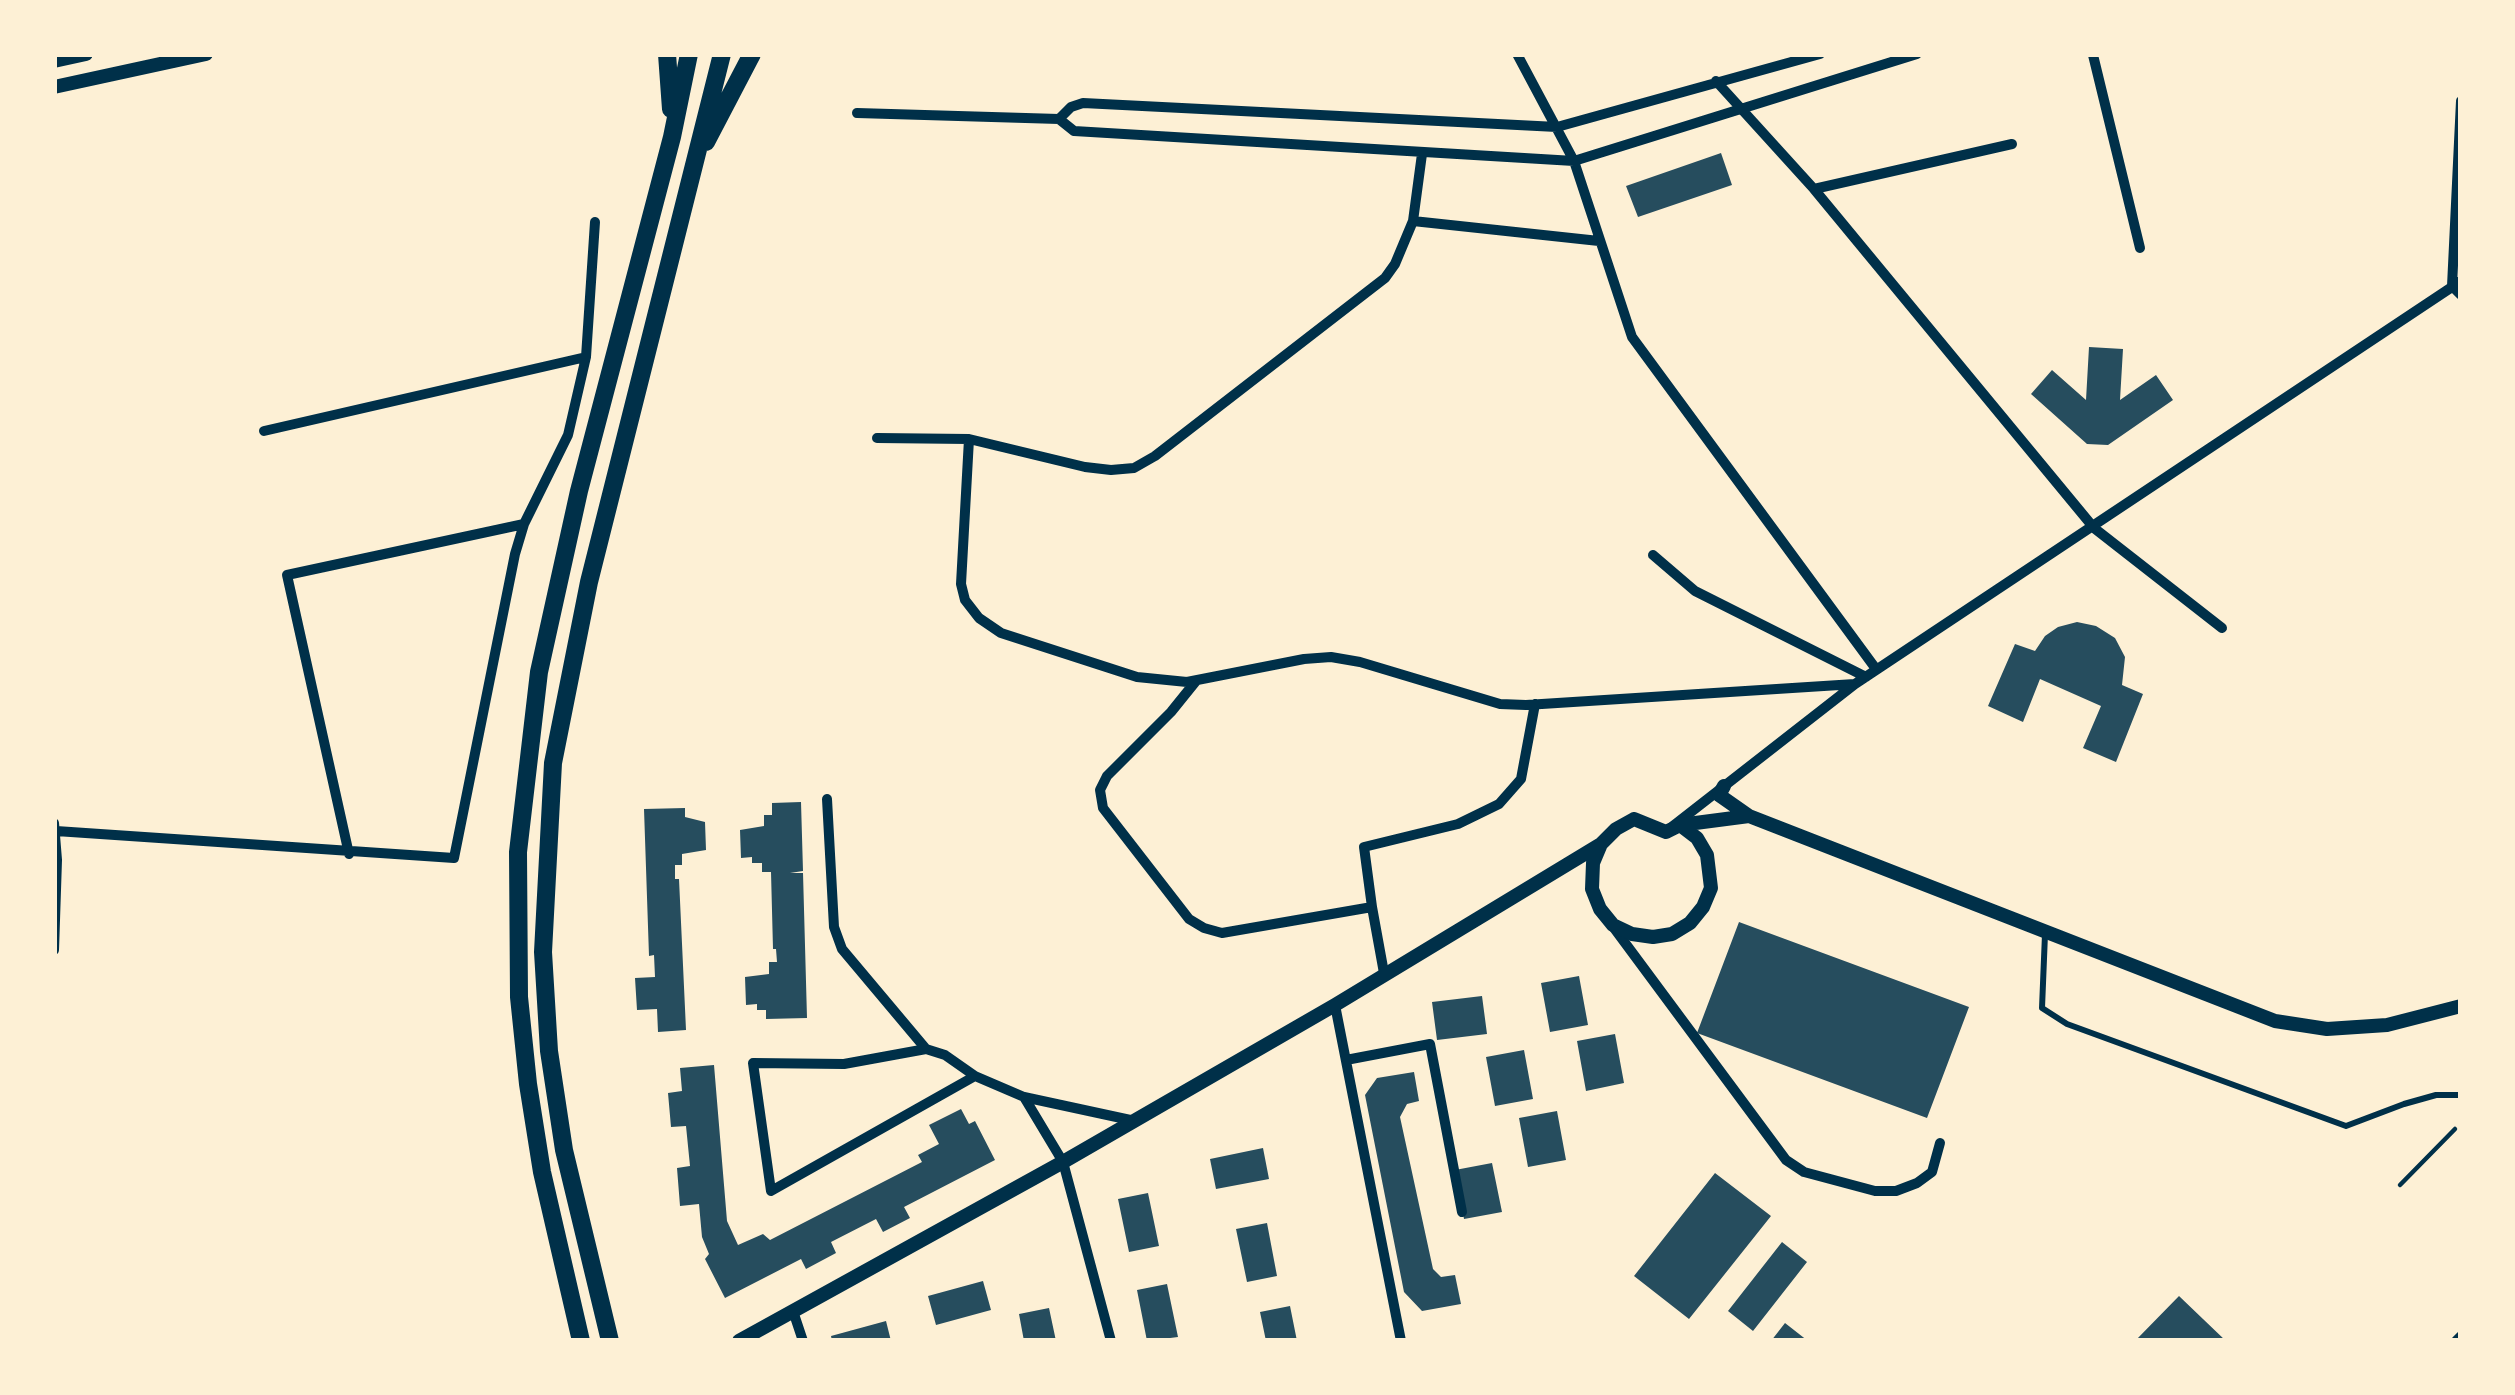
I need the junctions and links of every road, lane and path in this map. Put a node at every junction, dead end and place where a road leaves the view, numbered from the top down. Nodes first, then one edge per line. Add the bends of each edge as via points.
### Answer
1 (86, 54) edge
2 (206, 54) edge
3 (667, 54) edge
4 (689, 54) edge
5 (722, 54) edge
6 (752, 54) edge
7 (1516, 54) edge
8 (1820, 54) edge
9 (1917, 54) edge
10 (2093, 54) edge
11 (54, 61) edge
12 (1716, 81) junction
13 (54, 87) edge
14 (2461, 101) edge
15 (1740, 109) junction
16 (857, 113) dead end
17 (1059, 119) junction
18 (1557, 127) junction
19 (672, 137) junction
20 (2012, 144) dead end
21 (1422, 154) junction
22 (697, 157) junction
23 (1574, 160) junction
24 (1814, 189) junction
25 (1413, 221) junction
26 (595, 222) dead end
27 (1599, 242) junction
28 (2140, 248) dead end
29 (2458, 287) edge
30 (586, 357) junction
31 (264, 431) dead end
32 (877, 438) dead end
33 (969, 440) junction
34 (524, 524) junction
35 (2095, 527) junction
36 (1653, 555) dead end
37 (2222, 628) dead end
38 (1866, 676) junction
39 (1196, 680) junction
40 (1535, 704) junction
41 (1724, 787) junction
42 (827, 800) dead end
43 (1749, 816) junction
44 (55, 827) edge
45 (1673, 828) junction
46 (1601, 844) junction
47 (349, 854) junction
48 (1372, 908) junction
49 (1600, 909) junction
50 (2046, 931) junction
51 (54, 950) edge
52 (1384, 973) junction
53 (1336, 1005) junction
54 (2461, 1006) edge
55 (926, 1048) junction
56 (1346, 1060) junction
57 (975, 1076) junction
58 (2461, 1095) edge
59 (1024, 1097) junction
60 (2461, 1118) edge
61 (1135, 1121) junction
62 (1940, 1143) dead end
63 (1063, 1162) junction
64 (2400, 1185) dead end
65 (1462, 1212) dead end
66 (793, 1311) junction
67 (580, 1341) edge
68 (610, 1341) edge
69 (739, 1341) edge
70 (802, 1341) edge
71 (1111, 1341) edge
72 (1401, 1341) edge

1 - 11 street
2 - 13 street
3 - 19 highway
4 - 19 highway
5 - 22 highway
6 - 22 highway
7 - 18 street
8 - 12 street
9 - 15 street
10 - 28 street
12 - 15 street
12 - 18 street
14 - 29 street
15 - 23 street
15 - 24 street
16 - 17 street
17 - 18 street via 1083,103
17 - 21 street via 1074,131
18 - 23 street
19 - 67 highway via 544,649 518,852 528,1084
20 - 24 street
21 - 23 street
21 - 25 street
22 - 68 highway via 589,582 553,763 545,860 549,1052
23 - 27 street
24 - 35 street
25 - 27 street
25 - 33 street via 1395,264 1371,292 1134,468 1085,467
26 - 30 street
27 - 38 street via 1632,337
29 - 35 street
30 - 31 street
30 - 34 street via 568,435
32 - 33 street
33 - 39 street via 961,584 979,618 1000,633 1137,677
34 - 47 street via 454,859
34 - 47 street via 287,575
35 - 37 street
35 - 38 street
36 - 38 street via 1695,590
38 - 40 street
38 - 41 street
39 - 40 street via 1331,657 1501,704
39 - 48 street via 1107,776 1103,808 1204,928 1244,932
40 - 48 street via 1521,779 1499,804 1458,824 1364,847
41 - 43 street via 1719,796
41 - 45 street
42 - 55 street via 842,950
43 - 45 street
43 - 50 street
44 - 47 street
44 - 51 street
45 - 46 street via 1634,820
45 - 49 street via 1696,838 1711,867 1711,888 1690,923 1653,938 1613,925
46 - 49 street via 1592,890
46 - 52 street
48 - 52 street
49 - 62 street via 1786,1160 1804,1172 1896,1191 1932,1172
50 - 54 street via 2275,1022 2387,1025
50 - 58 lane via 2042,1008 2067,1024 2346,1126 2436,1095
52 - 53 street
53 - 56 street
53 - 61 street
55 - 57 street
55 - 57 street via 844,1064 753,1063 771,1190
56 - 65 street via 1430,1044
56 - 72 street
57 - 59 street
59 - 61 street
59 - 63 street
60 - 64 path
61 - 63 street
63 - 66 street
63 - 71 street
66 - 69 street
66 - 70 street

